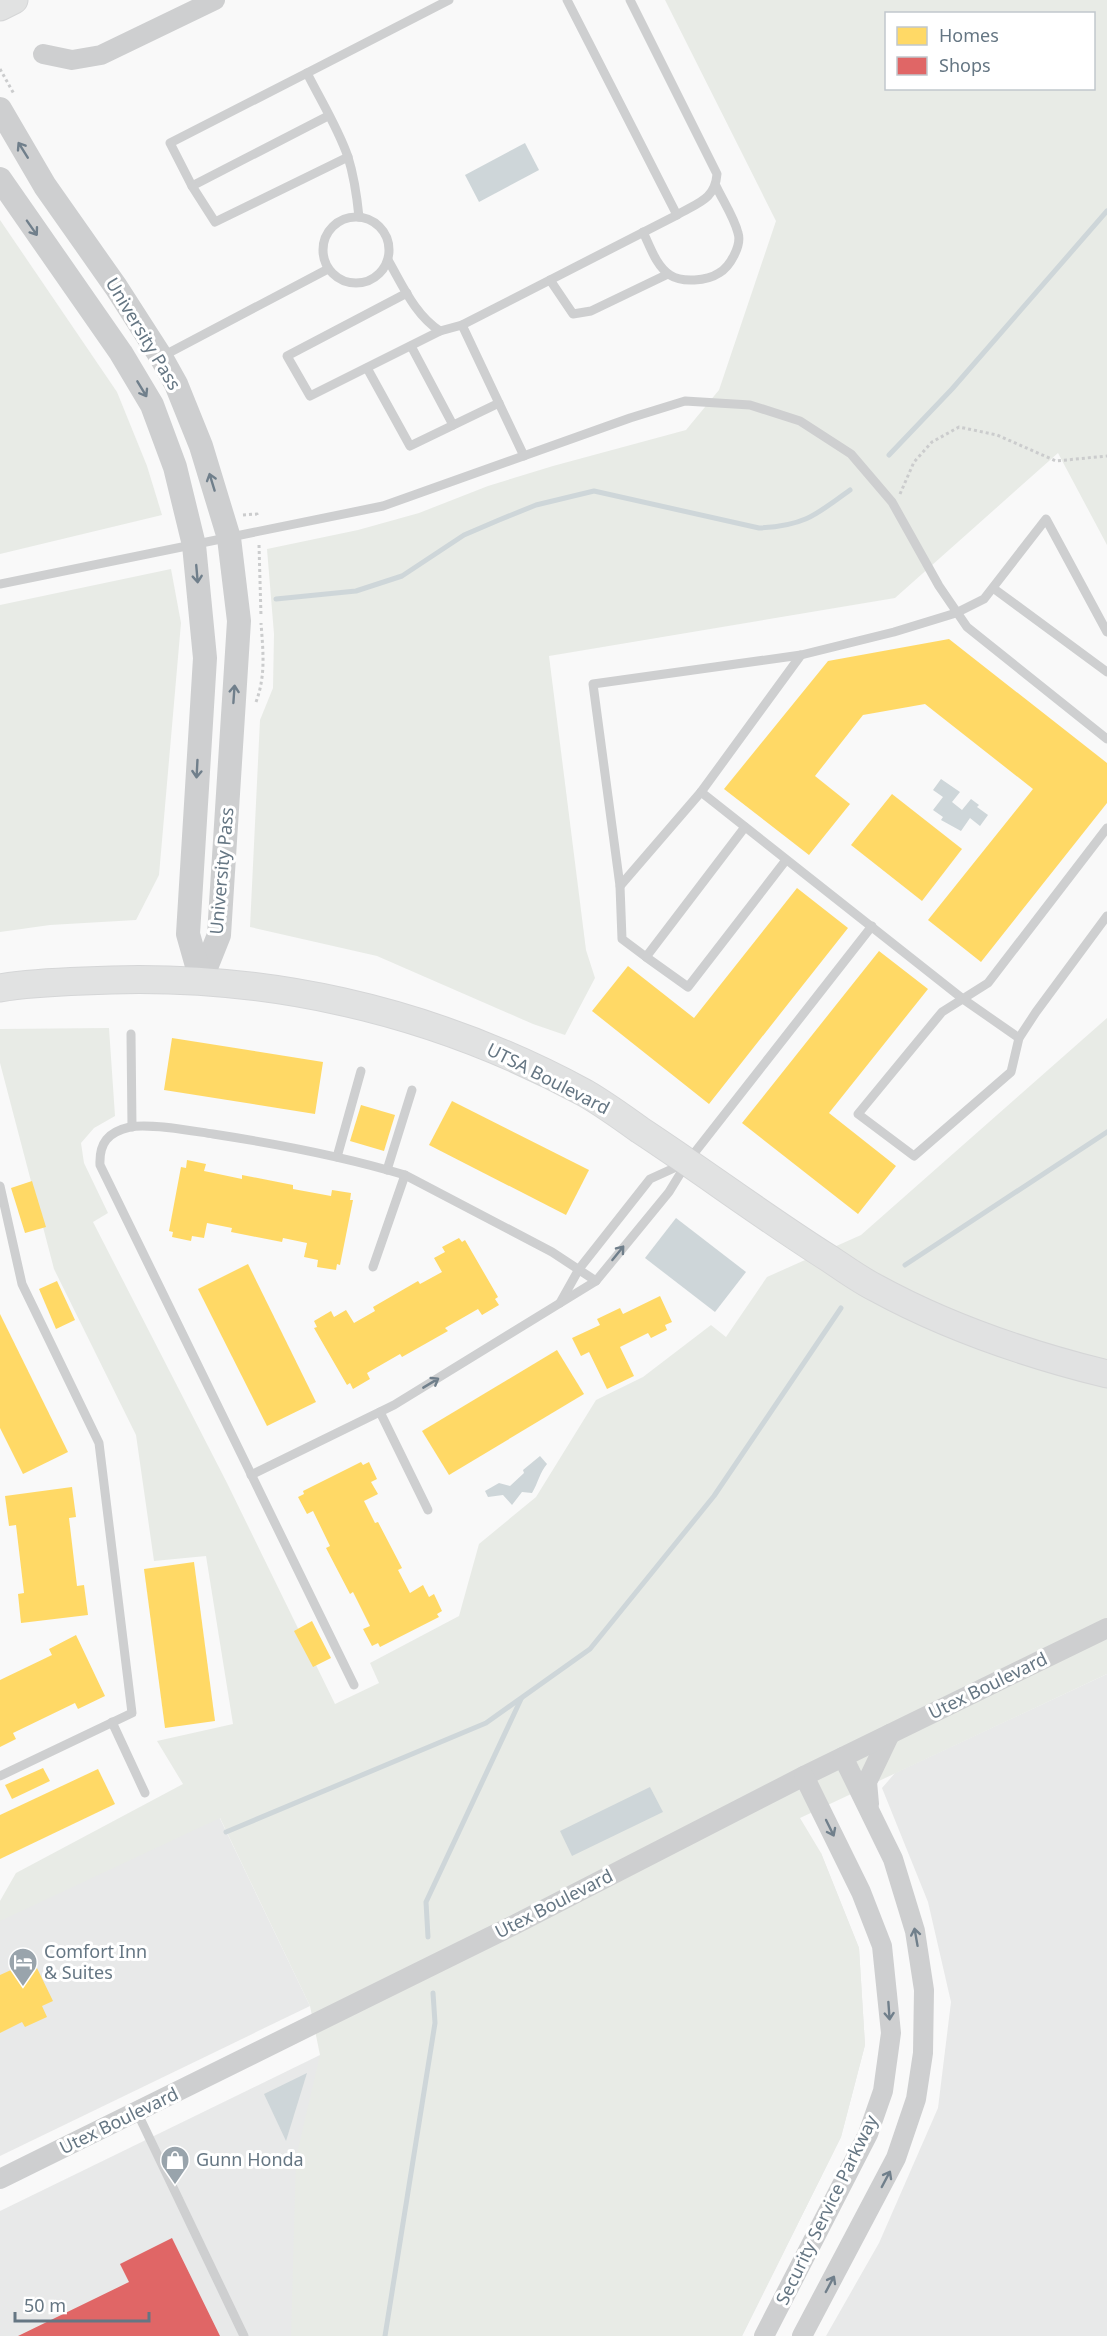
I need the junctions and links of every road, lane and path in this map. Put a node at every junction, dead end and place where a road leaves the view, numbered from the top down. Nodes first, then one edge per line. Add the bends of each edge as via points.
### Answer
1 (14, 0) edge
2 (215, 0) edge
3 (449, 0) edge
4 (567, 0) edge
5 (630, 0) edge
6 (0, 7) edge
7 (43, 54) dead end
8 (307, 73) junction
9 (0, 109) edge
10 (328, 116) junction
11 (348, 157) junction
12 (0, 179) edge
13 (192, 186) junction
14 (716, 186) junction
15 (676, 215) junction
16 (359, 217) junction
17 (643, 232) junction
18 (388, 260) junction
19 (328, 269) junction
20 (668, 273) junction
21 (550, 280) junction
22 (407, 292) junction
23 (462, 325) junction
24 (440, 331) junction
25 (411, 346) junction
26 (161, 357) junction
27 (367, 368) junction
28 (499, 402) junction
29 (453, 424) junction
30 (524, 456) junction
31 (1107, 456) edge
32 (892, 502) junction
33 (229, 538) junction
34 (195, 545) junction
35 (0, 584) edge
36 (993, 588) junction
37 (956, 613) junction
38 (1107, 632) edge
39 (801, 655) junction
40 (1107, 672) edge
41 (1107, 739) edge
42 (701, 792) junction
43 (745, 827) junction
44 (1107, 828) edge
45 (786, 860) junction
46 (620, 886) junction
47 (1107, 916) edge
48 (872, 926) junction
49 (646, 957) junction
50 (201, 980) junction
51 (0, 988) edge
52 (963, 999) junction
53 (131, 1034) dead end
54 (1019, 1038) junction
55 (361, 1071) dead end
56 (412, 1090) dead end
57 (132, 1126) junction
58 (337, 1157) junction
59 (688, 1161) junction
60 (387, 1170) junction
61 (405, 1175) junction
62 (0, 1186) edge
63 (373, 1268) dead end
64 (579, 1269) junction
65 (596, 1281) junction
66 (559, 1305) junction
67 (1107, 1374) edge
68 (380, 1412) junction
69 (251, 1475) junction
70 (428, 1510) dead end
71 (1107, 1628) edge
72 (354, 1685) dead end
73 (112, 1722) junction
74 (890, 1734) junction
75 (843, 1756) junction
76 (0, 1776) edge
77 (804, 1776) junction
78 (145, 1793) dead end
79 (872, 1816) junction
80 (883, 2091) junction
81 (916, 2099) junction
82 (137, 2112) junction
83 (0, 2179) edge
84 (244, 2336) edge
85 (764, 2336) edge
86 (802, 2336) edge

1 - 6 main road
2 - 7 street via 101,56 72,60
3 - 8 lane
4 - 15 lane
5 - 14 lane via 717,174
8 - 10 lane
8 - 13 lane via 170,144
26 -> 9 street, University Pass via 45,186
10 - 11 lane
10 - 13 lane
11 - 13 lane via 215,222
11 - 16 lane
12 -> 34 street, University Pass via 121,353 152,405 176,467
14 - 15 lane via 709,196
14 - 20 lane via 739,234 731,260 721,273 706,278 688,280
15 - 17 lane
16 - 18 lane via 374,221 382,229 388,240
16 - 19 lane via 341,220 325,236 323,259
17 - 20 lane via 662,269
17 - 21 lane
18 - 19 lane via 383,270 366,282 355,284 345,282
18 - 22 lane
19 - 26 lane
20 - 21 lane via 580,314 573,314
21 - 23 lane
22 - 24 lane via 427,323
22 - 27 lane via 287,356 310,396
23 - 24 lane
23 - 28 lane
24 - 25 lane
25 - 27 lane
25 - 29 lane
33 -> 26 street, University Pass via 201,446
27 - 29 lane via 410,446
28 - 29 lane
28 - 30 lane
30 - 32 lane via 685,401 750,405 800,421 851,454
30 - 33 lane via 383,506
31 - 32 path via 1056,461 997,435 959,427 932,442 914,462 901,493
32 - 37 lane
33 - 34 lane
50 -> 33 street, University Pass via 219,935 239,621
34 - 35 lane
34 -> 50 street, University Pass via 205,658 188,934
36 - 37 lane via 984,599
36 - 38 lane via 1046,519
36 - 40 lane
37 - 39 lane
37 - 41 lane via 967,627
39 - 42 lane
39 - 46 lane via 593,684
42 - 43 lane
42 - 46 lane
43 - 45 lane
43 - 49 lane
44 - 52 lane via 988,983
45 - 48 lane
45 - 49 lane via 688,987
46 - 49 lane via 622,939
47 - 54 lane
48 - 52 lane
48 - 59 lane
50 - 51 main road, UTSA Boulevard via 112,979
50 - 59 main road, UTSA Boulevard via 312,994 447,1030 587,1094
52 - 54 lane
52 - 54 lane via 942,1012 858,1114 914,1156 1011,1072
53 - 57 lane
55 - 58 lane
56 - 60 lane
57 - 58 lane via 179,1129
57 - 69 lane via 105,1141 99,1151 100,1165
58 - 60 lane
59 - 64 lane via 650,1179
65 -> 59 lane via 669,1192
59 - 67 main road, UTSA Boulevard via 794,1237 875,1288 977,1336 1043,1359
60 - 61 lane
61 - 63 lane
61 - 64 lane
62 - 73 lane via 22,1284 99,1443 132,1713
64 - 65 lane
64 - 66 lane
65 - 66 lane
68 -> 66 lane
68 - 69 lane
68 - 70 lane
69 - 72 lane
71 - 74 street, Utex Boulevard
73 - 76 lane
73 - 78 lane
74 - 75 street, Utex Boulevard
74 - 79 street, Security Service Parkway via 867,1782
75 - 77 street, Utex Boulevard
75 - 79 street, Security Service Parkway
77 -> 80 street, Security Service Parkway via 861,1892 882,1946 891,2033
77 - 82 street, Utex Boulevard
81 -> 79 street, Security Service Parkway via 923,2053 924,1990 915,1931 893,1859
80 - 81 street
80 - 85 street, Security Service Parkway via 868,2134
86 -> 81 street, Security Service Parkway via 896,2158
82 - 83 street, Utex Boulevard
82 - 84 lane

